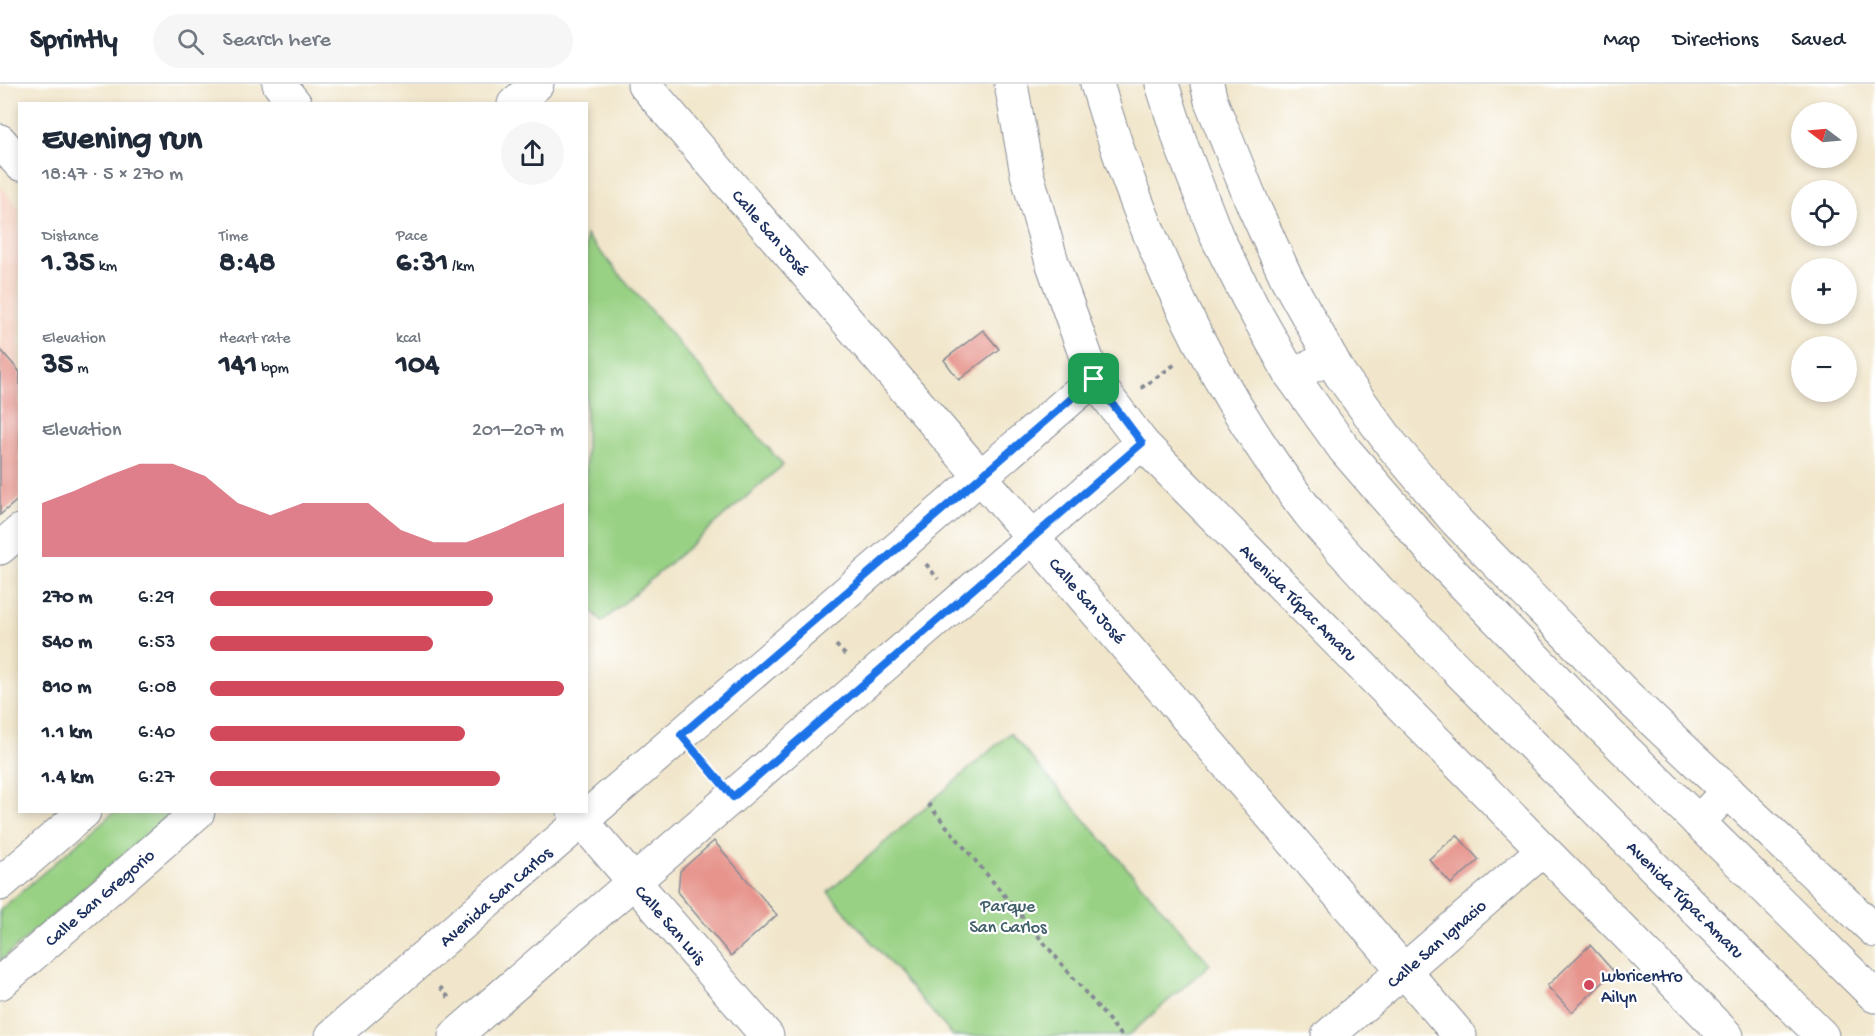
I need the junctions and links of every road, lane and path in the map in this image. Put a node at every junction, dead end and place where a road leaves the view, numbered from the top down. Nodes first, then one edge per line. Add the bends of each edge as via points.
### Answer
1 (279, 84) edge
2 (537, 84) edge
3 (644, 84) edge
4 (1011, 84) edge
5 (1097, 84) edge
6 (1162, 84) edge
7 (1207, 84) edge
8 (294, 102) edge
9 (516, 102) edge
10 (0, 141) edge
11 (18, 162) edge
12 (1202, 346) junction
13 (1331, 358) junction
14 (1291, 375) junction
15 (1094, 379) junction
16 (1114, 406) junction
17 (1142, 443) junction
18 (981, 476) junction
19 (18, 533) edge
20 (1034, 537) junction
21 (907, 540) junction
22 (0, 548) edge
23 (958, 603) junction
24 (813, 621) junction
25 (868, 680) junction
26 (681, 735) junction
27 (1728, 791) junction
28 (733, 797) junction
29 (928, 804) dead end
30 (588, 808) edge
31 (83, 813) edge
32 (197, 813) edge
33 (578, 816) edge
34 (1698, 822) junction
35 (1543, 850) junction
36 (634, 881) junction
37 (0, 884) edge
38 (1875, 931) edge
39 (418, 962) junction
40 (1404, 971) junction
41 (0, 983) edge
42 (1875, 996) edge
43 (463, 1029) edge
44 (332, 1036) edge
45 (767, 1036) edge
46 (1122, 1036) edge
47 (1328, 1036) edge
48 (1460, 1036) edge
49 (1727, 1036) edge
50 (1822, 1036) edge

1 - 8 main road
2 - 9 main road
3 - 18 main road, Calle San José
4 - 15 main road, Avenida Túpac Amaru via 1030,185 1052,262
5 - 12 main road, Avenida Túpac Amaru via 1114,142 1155,249
6 - 14 main road via 1217,237
7 - 13 main road via 1254,207 1287,279
10 - 11 main road
12 - 16 path
12 - 50 main road, Avenida Túpac Amaru via 1267,454 1310,514 1371,582
13 - 14 main road
13 - 27 main road via 1391,444 1456,521 1628,697
14 - 34 main road via 1345,450 1440,560
15 - 16 main road, Avenida Túpac Amaru
15 - 18 main road, Avenida San Carlos
16 - 17 main road, Avenida Túpac Amaru
17 - 20 main road
17 - 35 main road, Avenida Túpac Amaru
18 - 20 main road, Calle San José
18 - 21 main road, Avenida San Carlos
19 - 22 main road
20 - 23 main road
20 - 40 main road, Calle San José
21 - 23 path
21 - 24 main road, Avenida San Carlos
23 - 25 main road
24 - 25 path
24 - 26 main road, Avenida San Carlos
25 - 28 main road
26 - 28 path
26 - 30 main road, Avenida San Carlos
27 - 34 main road
27 - 38 main road
28 - 36 main road
29 - 46 path
31 - 37 main road
32 - 41 main road, Calle San Gregorio
33 - 36 main road, Calle San Luis
33 - 39 main road, Avenida San Carlos
34 - 42 main road
35 - 40 main road, Calle San Ignacio
35 - 49 main road, Avenida Túpac Amaru
36 - 43 main road
36 - 45 main road, Calle San Luis
39 - 43 path
39 - 44 main road, Avenida San Carlos
40 - 47 main road, Calle San Ignacio
40 - 48 main road, Calle San José

